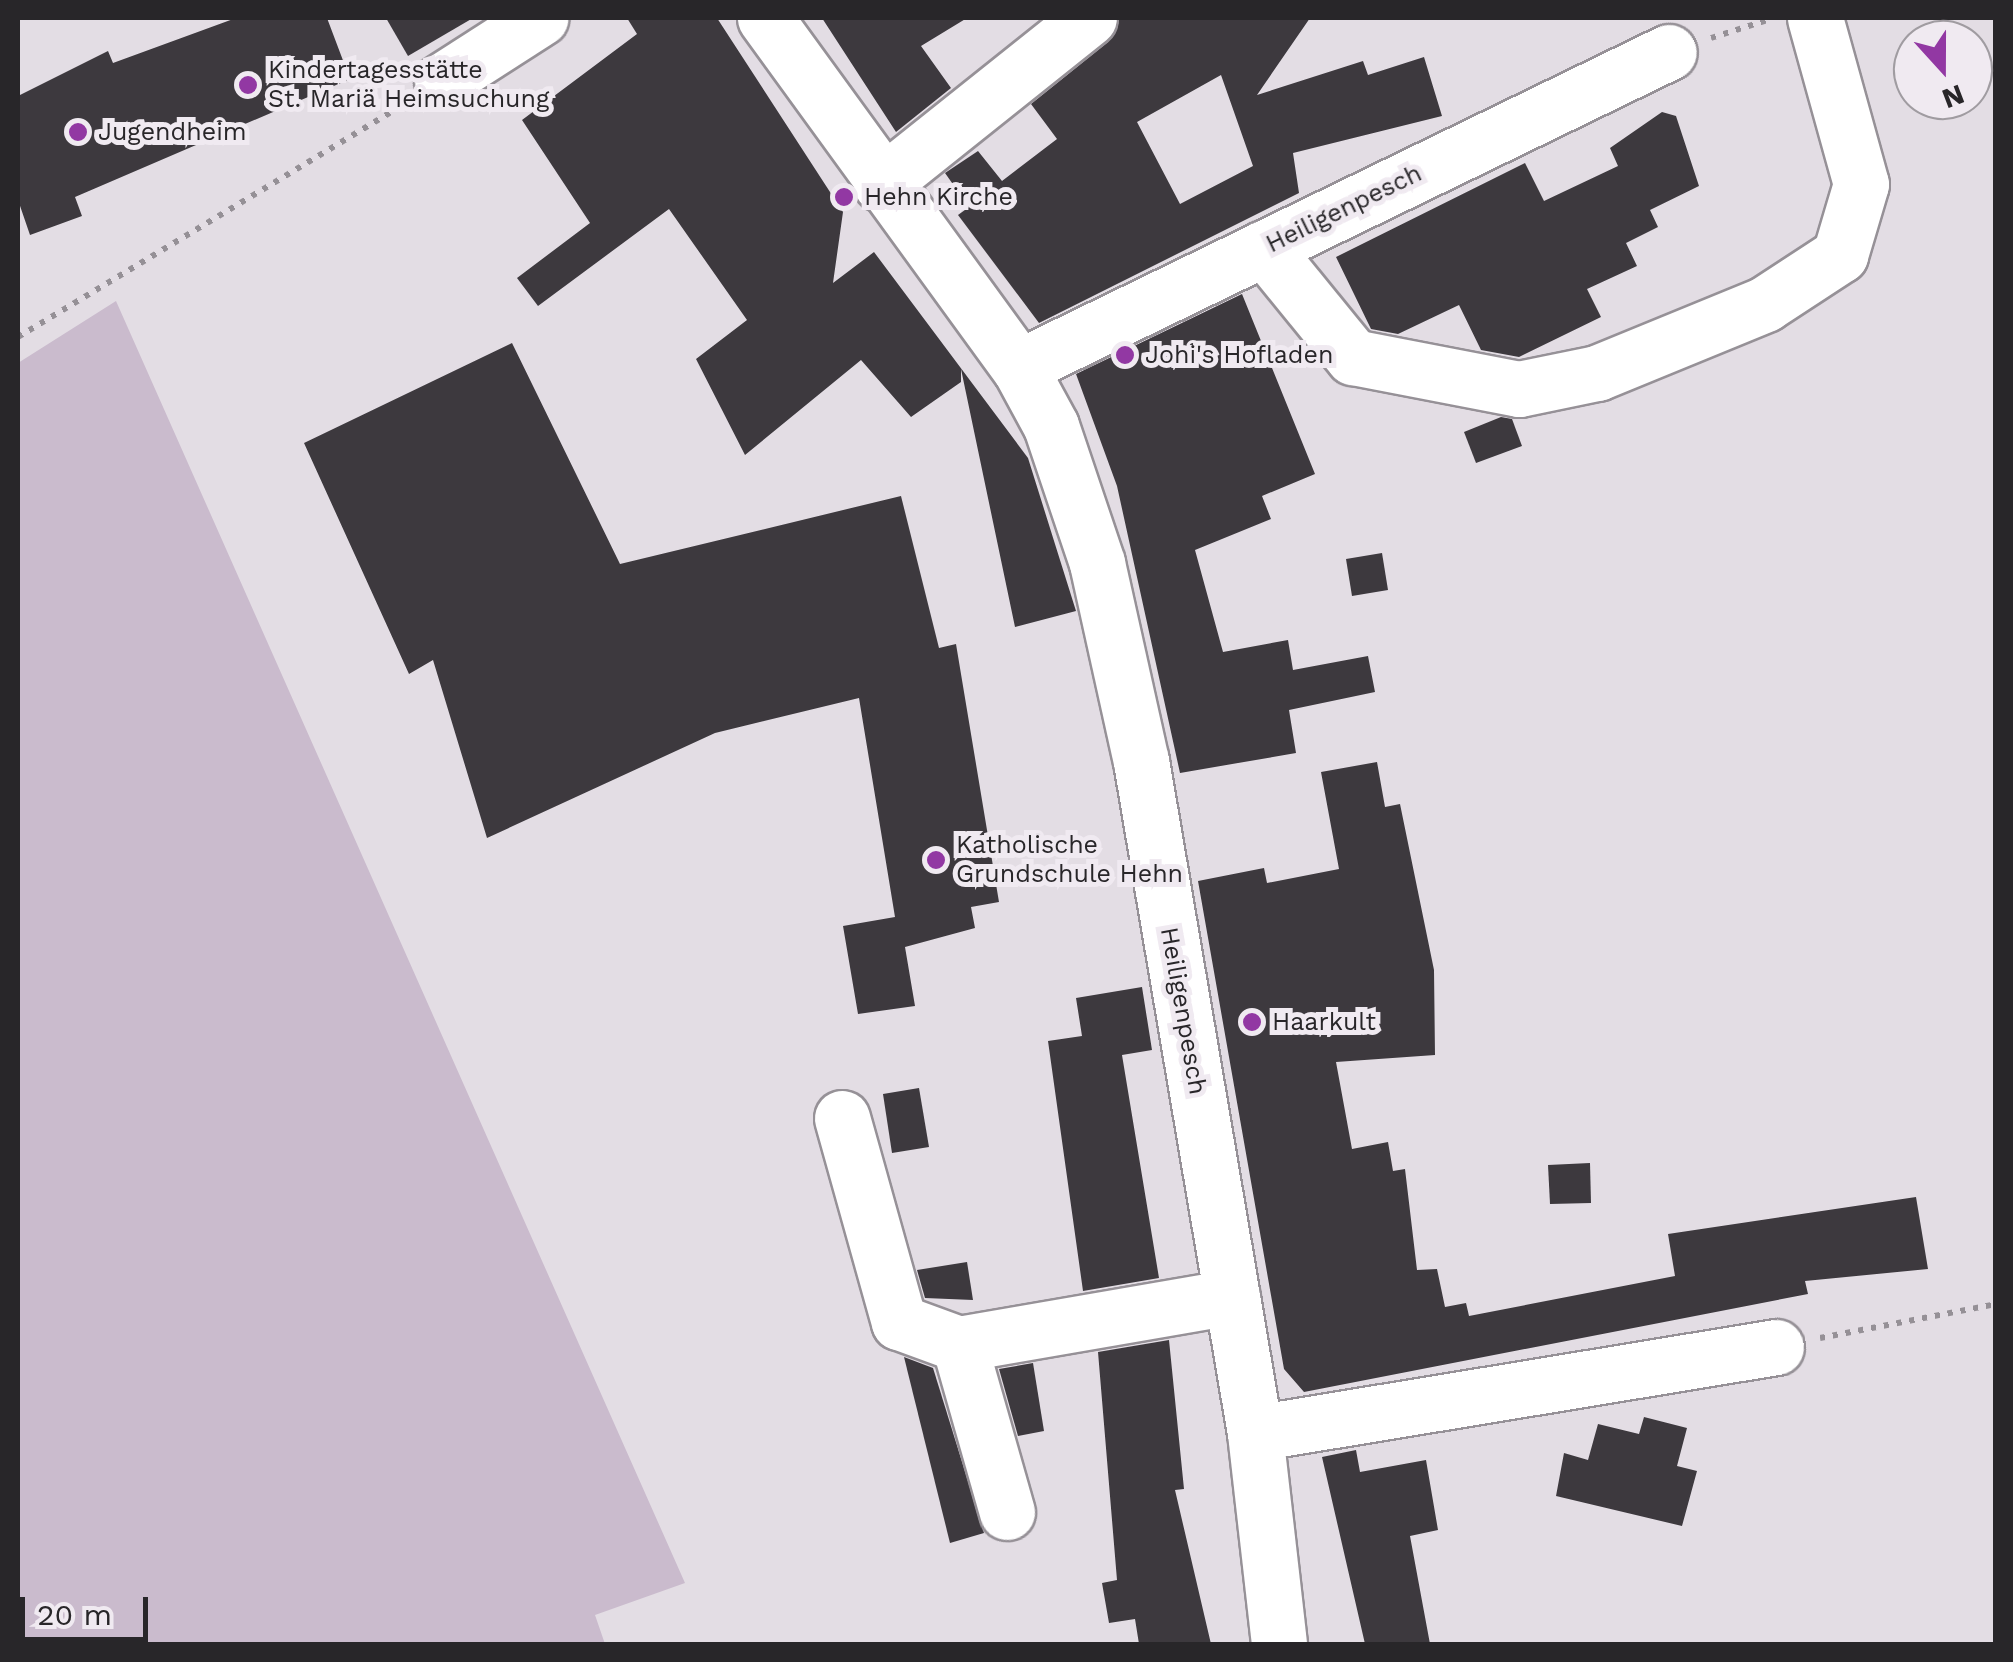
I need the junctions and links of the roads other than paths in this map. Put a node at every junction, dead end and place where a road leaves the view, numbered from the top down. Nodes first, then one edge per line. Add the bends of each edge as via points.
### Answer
1 (540, 18) edge
2 (765, 18) edge
3 (1089, 18) edge
4 (1815, 18) edge
5 (1670, 52) road end
6 (442, 81) road end
7 (880, 184) junction
8 (1264, 248) junction
9 (1020, 367) junction
10 (842, 1118) dead end
11 (1232, 1297) junction
12 (958, 1344) junction
13 (1776, 1347) road end
14 (1256, 1434) junction
15 (1006, 1512) dead end
16 (1279, 1644) edge

1 - 6 street
2 - 7 street, Heiligenpesch
3 - 7 street
4 - 8 street via 1861,184 1840,255 1765,304 1597,373 1519,389 1353,356
5 - 8 street, Heiligenpesch
7 - 9 street, Heiligenpesch
8 - 9 street, Heiligenpesch
9 - 11 street, Heiligenpesch via 1051,426 1097,563 1141,761
10 - 12 street via 899,1322
11 - 12 street
11 - 14 street, Heiligenpesch
12 - 15 street
13 - 14 street
14 - 16 street, Heiligenpesch

